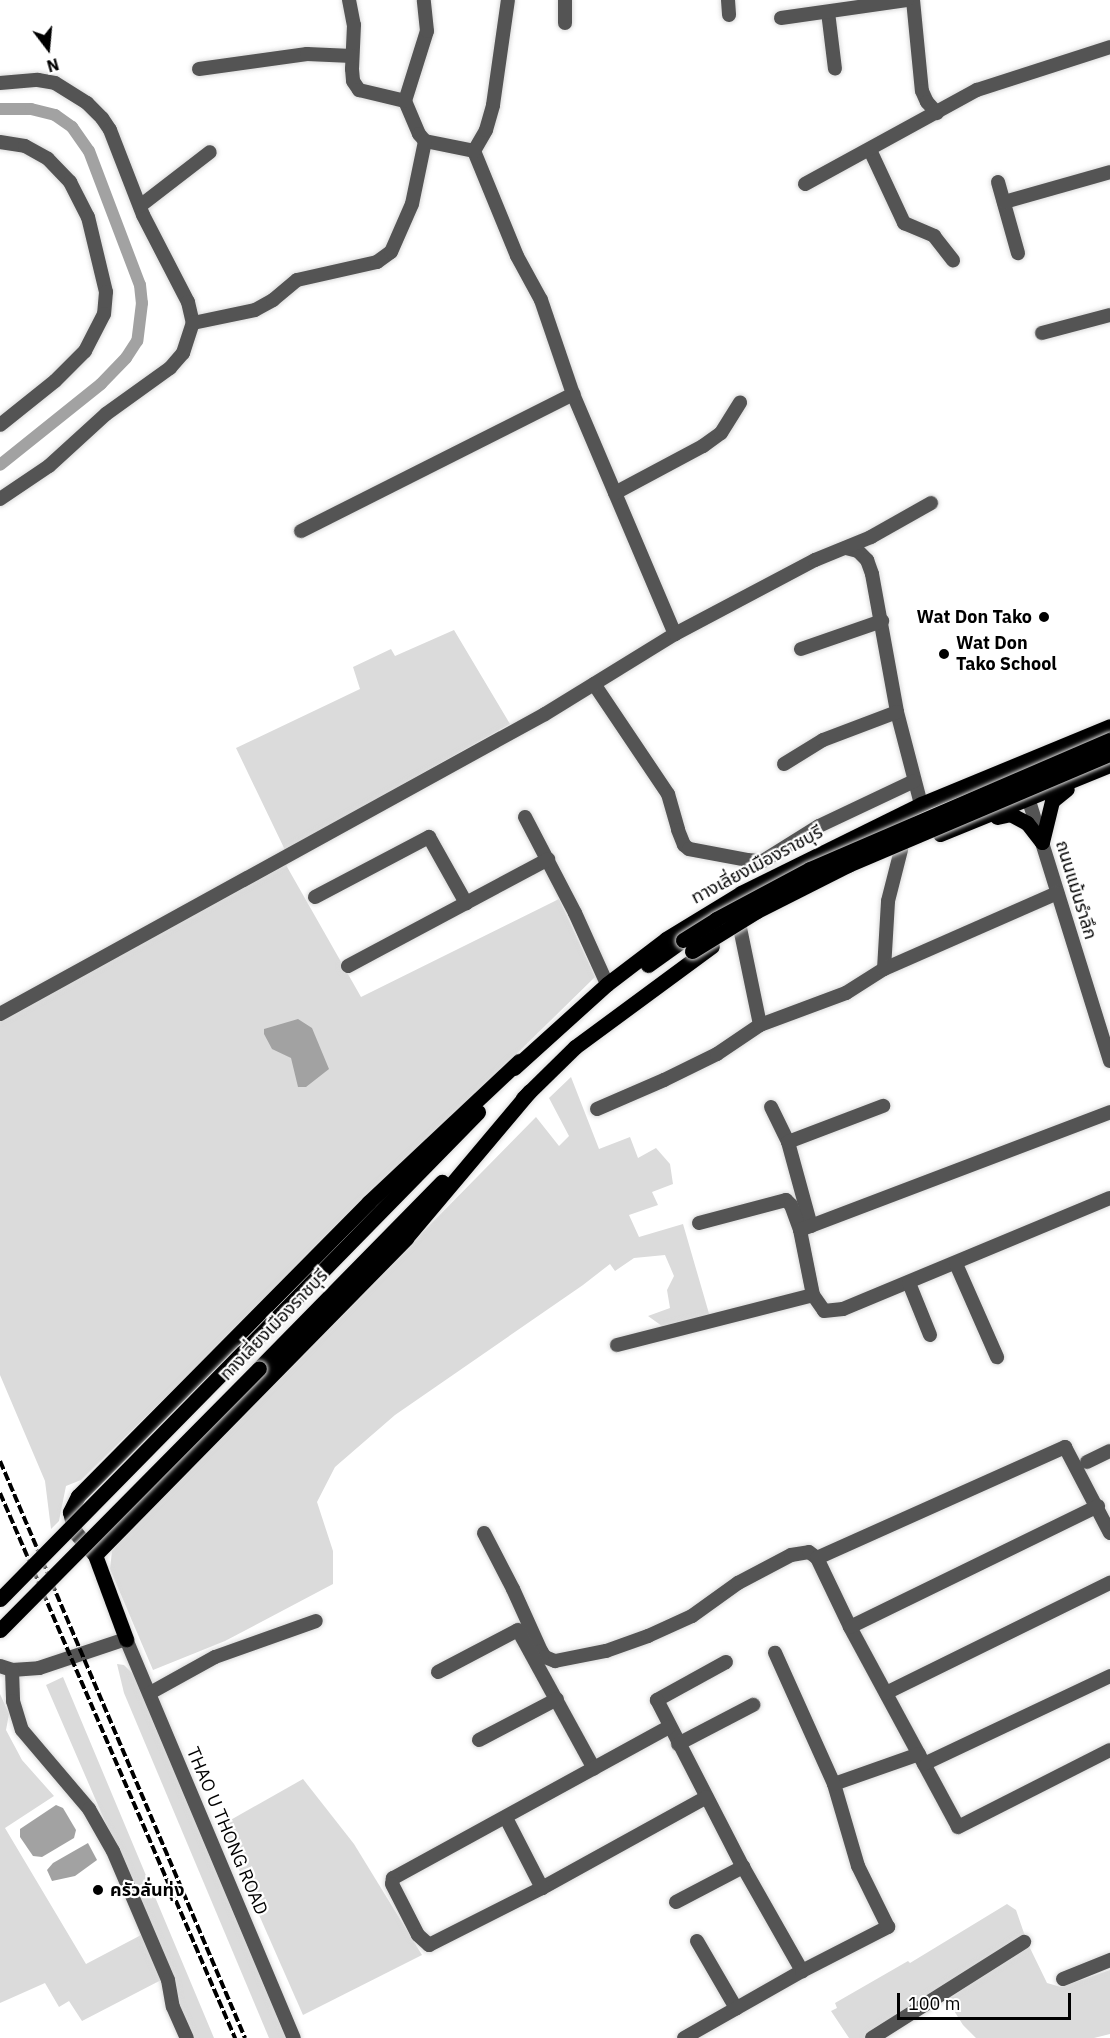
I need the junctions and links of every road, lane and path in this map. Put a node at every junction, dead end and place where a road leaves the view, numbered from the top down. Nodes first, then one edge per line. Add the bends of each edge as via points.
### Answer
1 (349, 0) edge
2 (424, 0) edge
3 (508, 0) edge
4 (565, 0) edge
5 (728, 0) edge
6 (907, 0) edge
7 (913, 0) edge
8 (828, 12) junction
9 (729, 15) dead end
10 (781, 18) dead end
11 (565, 23) dead end
12 (1110, 47) edge
13 (352, 56) junction
14 (199, 69) dead end
15 (835, 69) dead end
16 (0, 83) edge
17 (405, 101) junction
18 (937, 113) junction
19 (425, 141) junction
20 (0, 142) edge
21 (870, 150) junction
22 (474, 151) junction
23 (210, 152) dead end
24 (1110, 172) edge
25 (998, 182) dead end
26 (805, 184) dead end
27 (1004, 202) junction
28 (140, 206) junction
29 (1018, 253) dead end
30 (952, 260) dead end
31 (1110, 315) edge
32 (193, 323) junction
33 (1042, 333) dead end
34 (573, 394) junction
35 (740, 403) dead end
36 (0, 425) edge
37 (615, 493) junction
38 (0, 499) edge
39 (931, 503) dead end
40 (301, 531) dead end
41 (846, 548) junction
42 (882, 621) junction
43 (675, 634) junction
44 (801, 649) dead end
45 (594, 684) junction
46 (897, 712) junction
47 (1110, 726) edge
48 (1110, 740) edge
49 (784, 764) dead end
50 (1018, 765) junction
51 (1110, 765) edge
52 (1081, 778) junction
53 (914, 781) junction
54 (1028, 799) junction
55 (921, 804) junction
56 (525, 817) dead end
57 (968, 823) junction
58 (1042, 842) junction
59 (901, 849) junction
60 (548, 859) junction
61 (1057, 893) junction
62 (315, 897) dead end
63 (466, 903) junction
64 (740, 928) junction
65 (688, 945) junction
66 (348, 966) dead end
67 (884, 969) junction
68 (607, 984) junction
69 (0, 1014) edge
70 (760, 1025) junction
71 (576, 1047) junction
72 (519, 1061) junction
73 (1110, 1061) edge
74 (530, 1091) junction
75 (883, 1106) dead end
76 (771, 1107) dead end
77 (597, 1108) dead end
78 (1110, 1112) edge
79 (474, 1117) junction
80 (788, 1143) junction
81 (1110, 1198) edge
82 (699, 1224) dead end
83 (806, 1228) junction
84 (956, 1264) junction
85 (909, 1283) junction
86 (813, 1295) junction
87 (930, 1335) dead end
88 (617, 1345) dead end
89 (997, 1357) dead end
90 (1110, 1450) edge
91 (1087, 1462) dead end
92 (1098, 1506) junction
93 (484, 1533) dead end
94 (1110, 1533) edge
95 (95, 1555) junction
96 (817, 1558) junction
97 (1110, 1583) edge
98 (0, 1599) edge
99 (316, 1620) dead end
100 (850, 1627) junction
101 (0, 1630) edge
102 (126, 1639) junction
103 (775, 1653) dead end
104 (726, 1662) dead end
105 (6, 1668) edge
106 (438, 1672) dead end
107 (1110, 1676) edge
108 (150, 1693) junction
109 (886, 1693) junction
110 (557, 1700) junction
111 (753, 1705) dead end
112 (669, 1727) junction
113 (479, 1740) dead end
114 (678, 1744) junction
115 (1110, 1750) edge
116 (922, 1759) junction
117 (594, 1769) junction
118 (834, 1784) junction
119 (707, 1797) junction
120 (506, 1818) junction
121 (742, 1867) junction
122 (542, 1888) junction
123 (676, 1902) dead end
124 (697, 1941) dead end
125 (1024, 1942) dead end
126 (1110, 1960) edge
127 (802, 1971) junction
128 (1063, 1980) dead end
129 (736, 2008) junction
130 (187, 2038) edge
131 (294, 2038) edge
132 (684, 2038) edge
133 (872, 2038) edge

1 - 13 street via 354,25
2 - 17 street via 427,31
3 - 22 street via 494,105
4 - 11 street
5 - 9 street
6 - 8 street
7 - 18 street via 922,91
8 - 10 street
8 - 15 street
12 - 18 street via 977,90
13 - 14 street via 307,54
13 - 17 street via 353,81 358,90
16 - 28 street via 55,83 87,103 110,130
17 - 19 street via 418,134
18 - 21 street
19 - 22 street
19 - 32 street via 412,204 391,252 377,262 297,280 255,310
20 - 36 street via 25,146 48,159 69,182 88,218 106,292 104,314 85,351
21 - 26 street
21 - 30 street via 904,223 934,237
22 - 34 street via 517,256 541,300
23 - 28 street
24 - 27 street
25 - 27 street
27 - 29 street
28 - 32 street via 188,302
31 - 33 street
32 - 38 street via 183,353 170,368 106,414 49,466
34 - 37 street
34 - 40 street
35 - 37 street via 721,433 703,446
37 - 43 street
39 - 41 street
41 - 42 street via 858,551 867,560
41 - 43 street via 815,560
42 - 44 street
42 - 46 street
43 - 45 street
45 - 53 street via 668,794 678,830 689,849 763,861 819,826
45 - 69 street
46 - 49 street via 823,740
46 - 53 street
47 - 50 main road, ทางเลี่ยงเมืองราชบุรี
48 - 65 main road, ทางเลี่ยงเมืองราชบุรี, bridge via 810,869 716,919
50 - 54 street, ถนนแม้นรำลึก
50 - 55 main road, ทางเลี่ยงเมืองราชบุรี
51 - 52 main road, ทางเลี่ยงเมืองราชบุรี
51 - 65 main road, ทางเลี่ยงเมืองราชบุรี, bridge via 848,865
52 - 54 main road, ทางเลี่ยงเมืองราชบุรี
52 - 58 main road via 1052,801
53 - 55 street
54 - 57 main road, ทางเลี่ยงเมืองราชบุรี
54 - 58 street, ถนนแม้นรำลึก
55 - 68 main road, ทางเลี่ยงเมืองราชบุรี via 741,893 666,939
56 - 60 street
57 - 58 main road via 1010,814 1027,823
57 - 59 main road, ทางเลี่ยงเมืองราชบุรี
58 - 61 street, ถนนแม้นรำลึก
59 - 64 main road, ทางเลี่ยงเมืองราชบุรี via 829,880
59 - 67 street via 888,901
60 - 63 street
60 - 68 street
61 - 67 street
61 - 73 street, ถนนแม้นรำลึก
62 - 63 street via 429,837
63 - 66 street
64 - 70 street
64 - 71 main road, ทางเลี่ยงเมืองราชบุรี
65 - 71 main road, ทางเลี่ยงเมืองราชบุรี
65 - 79 main road, ทางเลี่ยงเมืองราชบุรี via 596,1006
67 - 70 street via 846,993
68 - 72 main road, ทางเลี่ยงเมืองราชบุรี
70 - 77 street via 717,1054
71 - 74 main road, ทางเลี่ยงเมืองราชบุรี
72 - 79 main road, ทางเลี่ยงเมืองราชบุรี
72 - 95 main road via 369,1202 78,1496 70,1512 75,1532
74 - 95 main road via 406,1238
74 - 101 main road, ทางเลี่ยงเมืองราชบุรี, bridge
75 - 80 street
76 - 80 street
78 - 83 street
79 - 98 main road, ทางเลี่ยงเมืองราชบุรี, bridge
80 - 83 street
81 - 84 street
82 - 83 street via 786,1200
83 - 86 street
84 - 85 street
84 - 89 street
85 - 86 street via 843,1309 824,1311
85 - 87 street
86 - 88 street
90 - 91 street
92 - 94 street
92 - 96 street via 1065,1447
92 - 100 street
93 - 96 street via 541,1652 555,1661 606,1651 648,1636 692,1616 738,1583 791,1556 808,1552
95 - 102 main road
96 - 100 street
97 - 109 street
99 - 108 street via 215,1658
100 - 109 street
102 - 105 street via 39,1668
102 - 108 street, THAO U THONG ROAD
103 - 118 street
104 - 112 street via 657,1701
105 - 130 street via 22,1730 89,1809 113,1851 168,1980 173,2007
106 - 110 street via 518,1630
107 - 116 street
108 - 131 street, THAO U THONG ROAD
109 - 116 street
110 - 113 street
110 - 117 street
111 - 114 street
112 - 114 street
112 - 117 street
114 - 119 street
115 - 116 street via 958,1827
116 - 118 street
117 - 120 street
118 - 127 street via 858,1866 888,1927
119 - 121 street
119 - 122 street
120 - 122 street
120 - 122 street via 393,1878 392,1884 412,1924 429,1945
121 - 123 street
121 - 127 street
124 - 129 street
125 - 133 street
126 - 128 street
127 - 129 street
129 - 132 street

